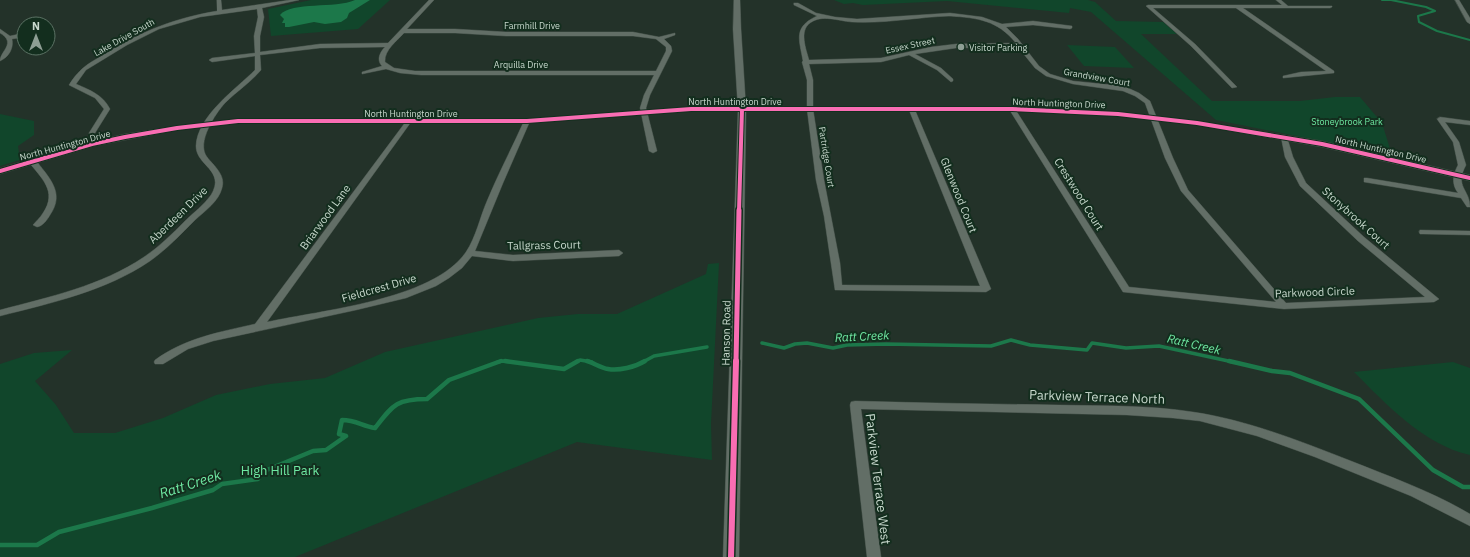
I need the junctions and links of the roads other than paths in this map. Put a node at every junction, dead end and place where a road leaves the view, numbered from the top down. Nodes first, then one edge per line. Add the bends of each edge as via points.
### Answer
1 (219, 0) edge
2 (297, 0) edge
3 (432, 0) edge
4 (737, 0) edge
5 (1278, 0) edge
6 (1457, 0) edge
7 (796, 4) dead end
8 (259, 7) junction
9 (1238, 7) junction
10 (1287, 7) junction
11 (1330, 7) dead end
12 (220, 12) junction
13 (821, 16) junction
14 (1470, 22) edge
15 (1001, 26) junction
16 (1070, 27) dead end
17 (0, 31) edge
18 (404, 31) junction
19 (673, 34) dead end
20 (16, 37) edge
21 (9, 38) junction
22 (659, 39) junction
23 (390, 45) junction
24 (1019, 45) junction
25 (258, 53) junction
26 (911, 54) junction
27 (0, 59) edge
28 (212, 60) dead end
29 (805, 62) junction
30 (385, 67) junction
31 (364, 72) dead end
32 (658, 73) junction
33 (1285, 77) dead end
34 (951, 80) dead end
35 (1234, 87) dead end
36 (742, 109) junction
37 (810, 109) junction
38 (1012, 109) junction
39 (912, 110) junction
40 (644, 113) junction
41 (1153, 118) junction
42 (409, 121) junction
43 (527, 121) junction
44 (1470, 123) edge
45 (209, 124) junction
46 (1284, 137) junction
47 (92, 144) junction
48 (653, 151) dead end
49 (32, 161) junction
50 (0, 171) edge
51 (1457, 174) junction
52 (1470, 178) edge
53 (1367, 180) dead end
54 (1464, 196) junction
55 (1470, 205) edge
56 (37, 225) dead end
57 (1423, 232) dead end
58 (1470, 233) edge
59 (470, 253) junction
60 (619, 253) dead end
61 (986, 289) joint
62 (1126, 290) joint
63 (1434, 299) joint
64 (1284, 306) junction
65 (0, 313) edge
66 (259, 326) junction
67 (159, 362) dead end
68 (855, 405) joint
69 (1470, 521) edge
70 (731, 557) edge
71 (874, 557) edge

1 - 12 street
2 - 8 street, Lake Drive South
3 - 18 street
4 - 36 main road, Hanson Road
5 - 10 street
6 - 14 street
7 - 13 street, Grandview Court
8 - 12 street, Lake Drive South
8 - 25 street, Aberdeen Drive via 261,17 257,36
9 - 10 street
9 - 33 street via 1332,72
9 - 35 street via 1148,6 1196,46
10 - 11 street
12 - 47 street, Lake Drive South via 182,20 151,31 84,69 72,85 100,98 106,108 92,133
13 - 15 street, Grandview Court via 868,21 921,14 950,14 977,17
13 - 29 street, Partridge Court via 808,22 801,31
15 - 16 street via 1033,23
15 - 24 street, Grandview Court
17 - 21 street
18 - 22 street, Farmhill Drive via 633,34
18 - 23 street
19 - 22 street
20 - 21 street
21 - 27 street via 8,52
22 - 32 street via 670,49
23 - 25 street via 320,46
23 - 30 street via 381,57
24 - 26 street, Essex Street via 956,46
24 - 41 street, Grandview Court via 1037,68 1048,76 1137,93 1148,102
25 - 28 street
25 - 45 street, Aberdeen Drive via 258,70 222,102
26 - 29 street, Essex Street via 881,60
26 - 34 street via 939,69
29 - 37 street, Partridge Court via 810,80
30 - 31 street, Arquilla Drive
30 - 32 street, Arquilla Drive via 421,73
32 - 40 street via 644,102
36 - 37 street, North Huntington Drive
36 - 40 street, North Huntington Drive
36 - 70 street, Hanson Road
37 - 39 street, North Huntington Drive
37 - 61 street, Partridge Court via 838,288
38 - 39 street, North Huntington Drive
38 - 41 street, North Huntington Drive
38 - 62 street, Crestwood Court
39 - 61 street, Glenwood Court
40 - 43 street, North Huntington Drive
40 - 48 street
41 - 46 street, North Huntington Drive
41 - 64 street, Grandview Court via 1185,191
42 - 43 street, North Huntington Drive
42 - 45 street, North Huntington Drive via 263,120
42 - 66 street, Briarwood Lane
43 - 59 street, Fieldcrest Drive
44 - 51 street via 1440,119 1456,142 1460,153 1462,165
45 - 47 street, North Huntington Drive via 148,132
45 - 65 street, Aberdeen Drive via 199,148 219,178 218,190 205,207 170,240 146,259 93,286
46 - 51 street, North Huntington Drive
46 - 63 street, Stonybrook Court via 1289,157 1303,184 1361,239
47 - 49 street, North Huntington Drive
49 - 50 street, North Huntington Drive
49 - 56 street via 52,187 53,200 48,214
51 - 52 street, North Huntington Drive
51 - 54 street
53 - 54 street
54 - 55 street
57 - 58 street
59 - 60 street, Tallgrass Court via 513,258
59 - 66 street, Fieldcrest Drive via 454,270 440,279 403,295 326,314
62 - 64 street, Parkwood Circle
63 - 64 street, Parkwood Circle
66 - 67 street, Fieldcrest Drive via 178,348
68 - 69 street, Parkview Terrace North via 1172,413 1200,417 1249,430 1332,459 1415,491
68 - 71 street, Parkview Terrace West

